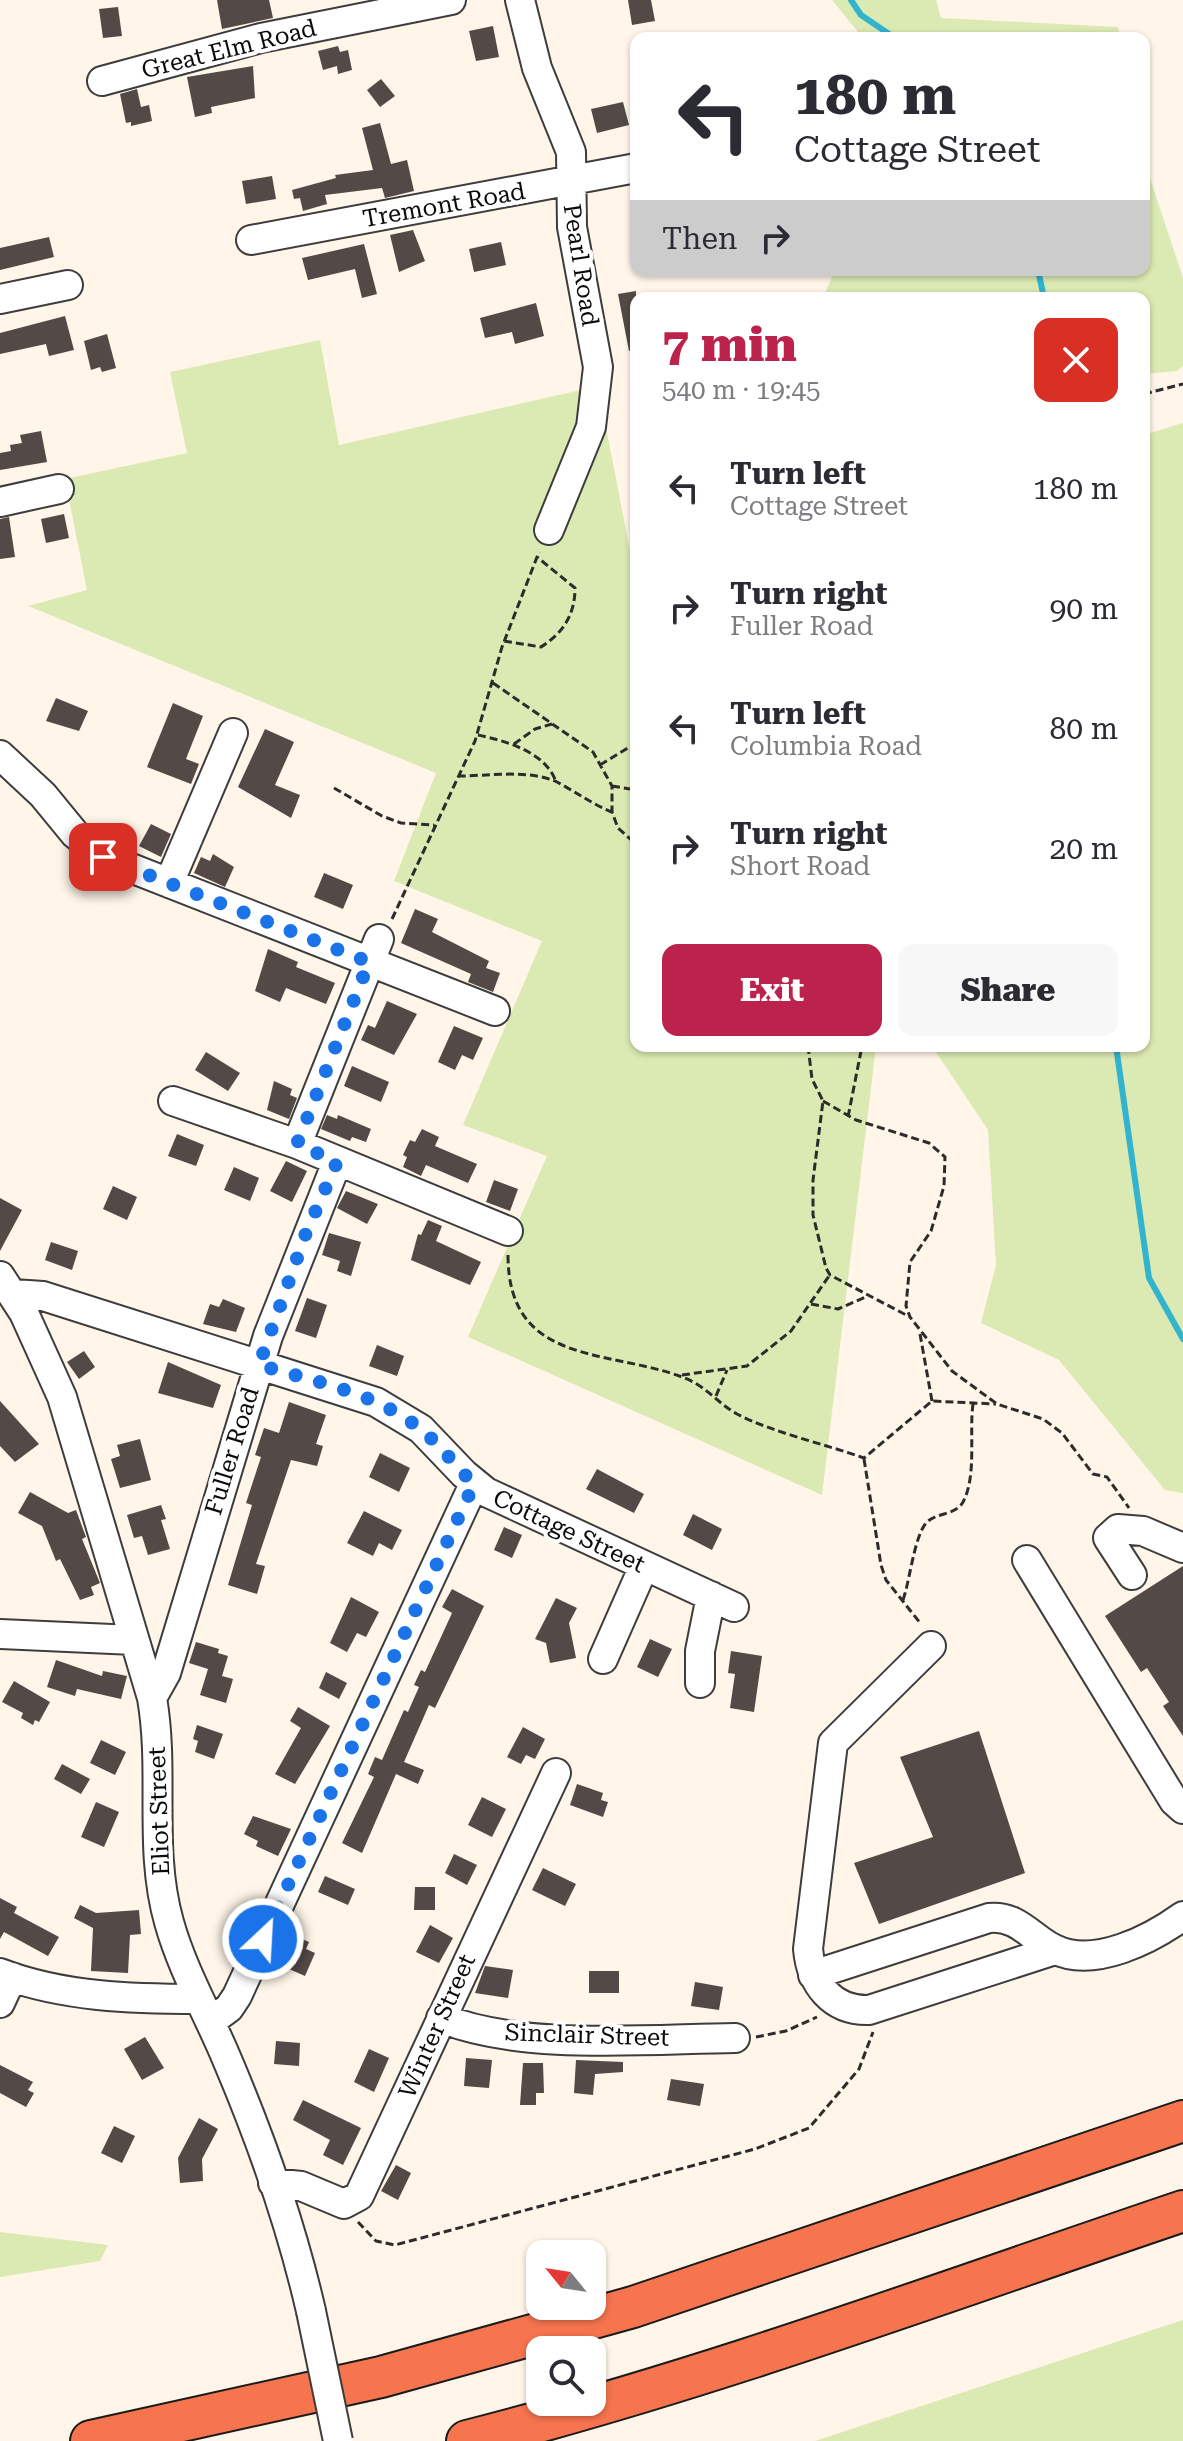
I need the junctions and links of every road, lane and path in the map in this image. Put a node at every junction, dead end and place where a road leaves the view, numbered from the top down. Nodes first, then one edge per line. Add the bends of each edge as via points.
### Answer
1 (451, 0) edge
2 (520, 0) edge
3 (102, 81) dead end
4 (630, 169) edge
5 (571, 182) junction
6 (251, 240) dead end
7 (68, 285) dead end
8 (0, 299) edge
9 (1183, 384) edge
10 (1150, 392) edge
11 (59, 489) dead end
12 (0, 502) edge
13 (549, 530) joint
14 (537, 557) junction
15 (504, 641) junction
16 (492, 683) junction
17 (554, 723) junction
18 (233, 733) dead end
19 (477, 735) junction
20 (514, 744) junction
21 (630, 747) edge
22 (0, 755) edge
23 (600, 765) junction
24 (458, 776) junction
25 (556, 782) junction
26 (612, 786) junction
27 (334, 788) dead end
28 (630, 789) edge
29 (612, 812) junction
30 (434, 825) junction
31 (630, 839) edge
32 (169, 883) junction
33 (374, 950) junction
34 (495, 1011) dead end
35 (809, 1052) edge
36 (861, 1052) edge
37 (173, 1101) dead end
38 (823, 1101) junction
39 (848, 1117) junction
40 (297, 1144) junction
41 (337, 1162) junction
42 (508, 1231) joint
43 (830, 1275) junction
44 (7, 1285) edge
45 (869, 1296) junction
46 (811, 1304) junction
47 (910, 1317) junction
48 (920, 1330) junction
49 (259, 1365) junction
50 (728, 1368) junction
51 (679, 1375) junction
52 (716, 1396) junction
53 (932, 1401) junction
54 (973, 1403) junction
55 (997, 1404) junction
56 (864, 1458) junction
57 (474, 1484) junction
58 (1143, 1531) junction
59 (1183, 1548) edge
60 (1027, 1560) dead end
61 (644, 1566) junction
62 (1132, 1575) dead end
63 (903, 1600) junction
64 (0, 1634) edge
65 (134, 1640) junction
66 (931, 1646) joint
67 (603, 1659) dead end
68 (700, 1683) dead end
69 (152, 1698) junction
70 (556, 1773) dead end
71 (1183, 1809) edge
72 (1183, 1916) edge
73 (1055, 1950) junction
74 (813, 1975) junction
75 (4, 1984) edge
76 (842, 2007) junction
77 (884, 2007) junction
78 (204, 2010) junction
79 (441, 2018) junction
80 (748, 2038) joint
81 (1183, 2121) edge
82 (273, 2183) junction
83 (344, 2204) junction
84 (1183, 2211) edge
85 (91, 2441) edge
86 (338, 2441) edge
87 (467, 2441) edge

1 - 3 street, Great Elm Road via 261,38
2 - 5 street, Pearl Road via 537,68 566,134
4 - 5 street, Tremont Road
5 - 6 street, Tremont Road
5 - 13 street, Pearl Road via 572,227 598,386 583,450
7 - 8 street
9 - 10 path
11 - 12 street
13 - 14 path
14 - 15 path
14 - 15 path via 575,588 575,607 558,636 541,647
15 - 16 path
16 - 17 path
16 - 19 path
17 - 20 path
17 - 23 path via 593,752
18 - 32 street
19 - 20 path
19 - 24 path
20 - 25 path via 553,771
21 - 23 path
22 - 32 street via 86,845
23 - 26 path
24 - 25 path via 532,776
24 - 30 path
25 - 29 path
26 - 28 path
26 - 29 path
27 - 30 path via 391,820
29 - 31 path
30 - 33 path via 408,889
32 - 33 street
33 - 34 street
33 - 40 street
35 - 38 path via 812,1079
36 - 39 path
37 - 40 street
38 - 39 path
38 - 43 path via 813,1215
39 - 47 path via 929,1143 945,1157 944,1186 931,1231 910,1262
40 - 41 street
41 - 42 street
41 - 49 street, Fuller Road
42 - 51 path via 509,1279 526,1320 551,1340 585,1355
43 - 45 path
43 - 46 path
44 - 49 street, Cottage Street
44 - 65 street, Eliot Street via 69,1415
45 - 46 path via 838,1309
45 - 47 path
46 - 50 path via 791,1331 747,1366
47 - 48 path
48 - 53 path
48 - 55 path via 952,1371
49 - 57 street, Cottage Street via 336,1387 391,1410 421,1429
49 - 69 street, Fuller Road via 166,1673
50 - 51 path
50 - 52 path
51 - 52 path
52 - 56 path via 736,1413
53 - 54 path
53 - 56 path
54 - 55 path
54 - 63 path via 963,1503 924,1525
55 - 58 path via 1043,1419 1062,1433 1093,1474 1107,1477
56 - 63 path via 877,1554 886,1580
57 - 61 street, Cottage Street
57 - 78 street via 237,1996 229,2008
58 - 59 street
58 - 62 street via 1118,1529 1108,1538
60 - 71 street
61 - 67 street
61 - 68 street, Cottage Street via 722,1602 700,1651
63 - 66 path
64 - 65 street
65 - 69 street, Eliot Street
66 - 74 street via 833,1743 808,1949
69 - 78 street, Eliot Street via 163,1895
70 - 79 street, Winter Street
72 - 73 street via 1143,1940 1114,1949 1087,1954
73 - 74 street via 1016,1922 998,1917
73 - 77 street
74 - 76 street
75 - 78 street
76 - 77 street
76 - 80 path via 786,2031
77 - 83 path via 859,2069 809,2128 755,2149 395,2245 370,2236
78 - 82 street, Eliot Street
79 - 80 street, Sinclair Street via 481,2030 579,2039
79 - 83 street, Winter Street via 363,2189 352,2203
81 - 85 highway via 633,2307 381,2377
82 - 83 street via 301,2186
82 - 86 street, Eliot Street, bridge via 311,2311
84 - 87 highway via 872,2317 556,2418

